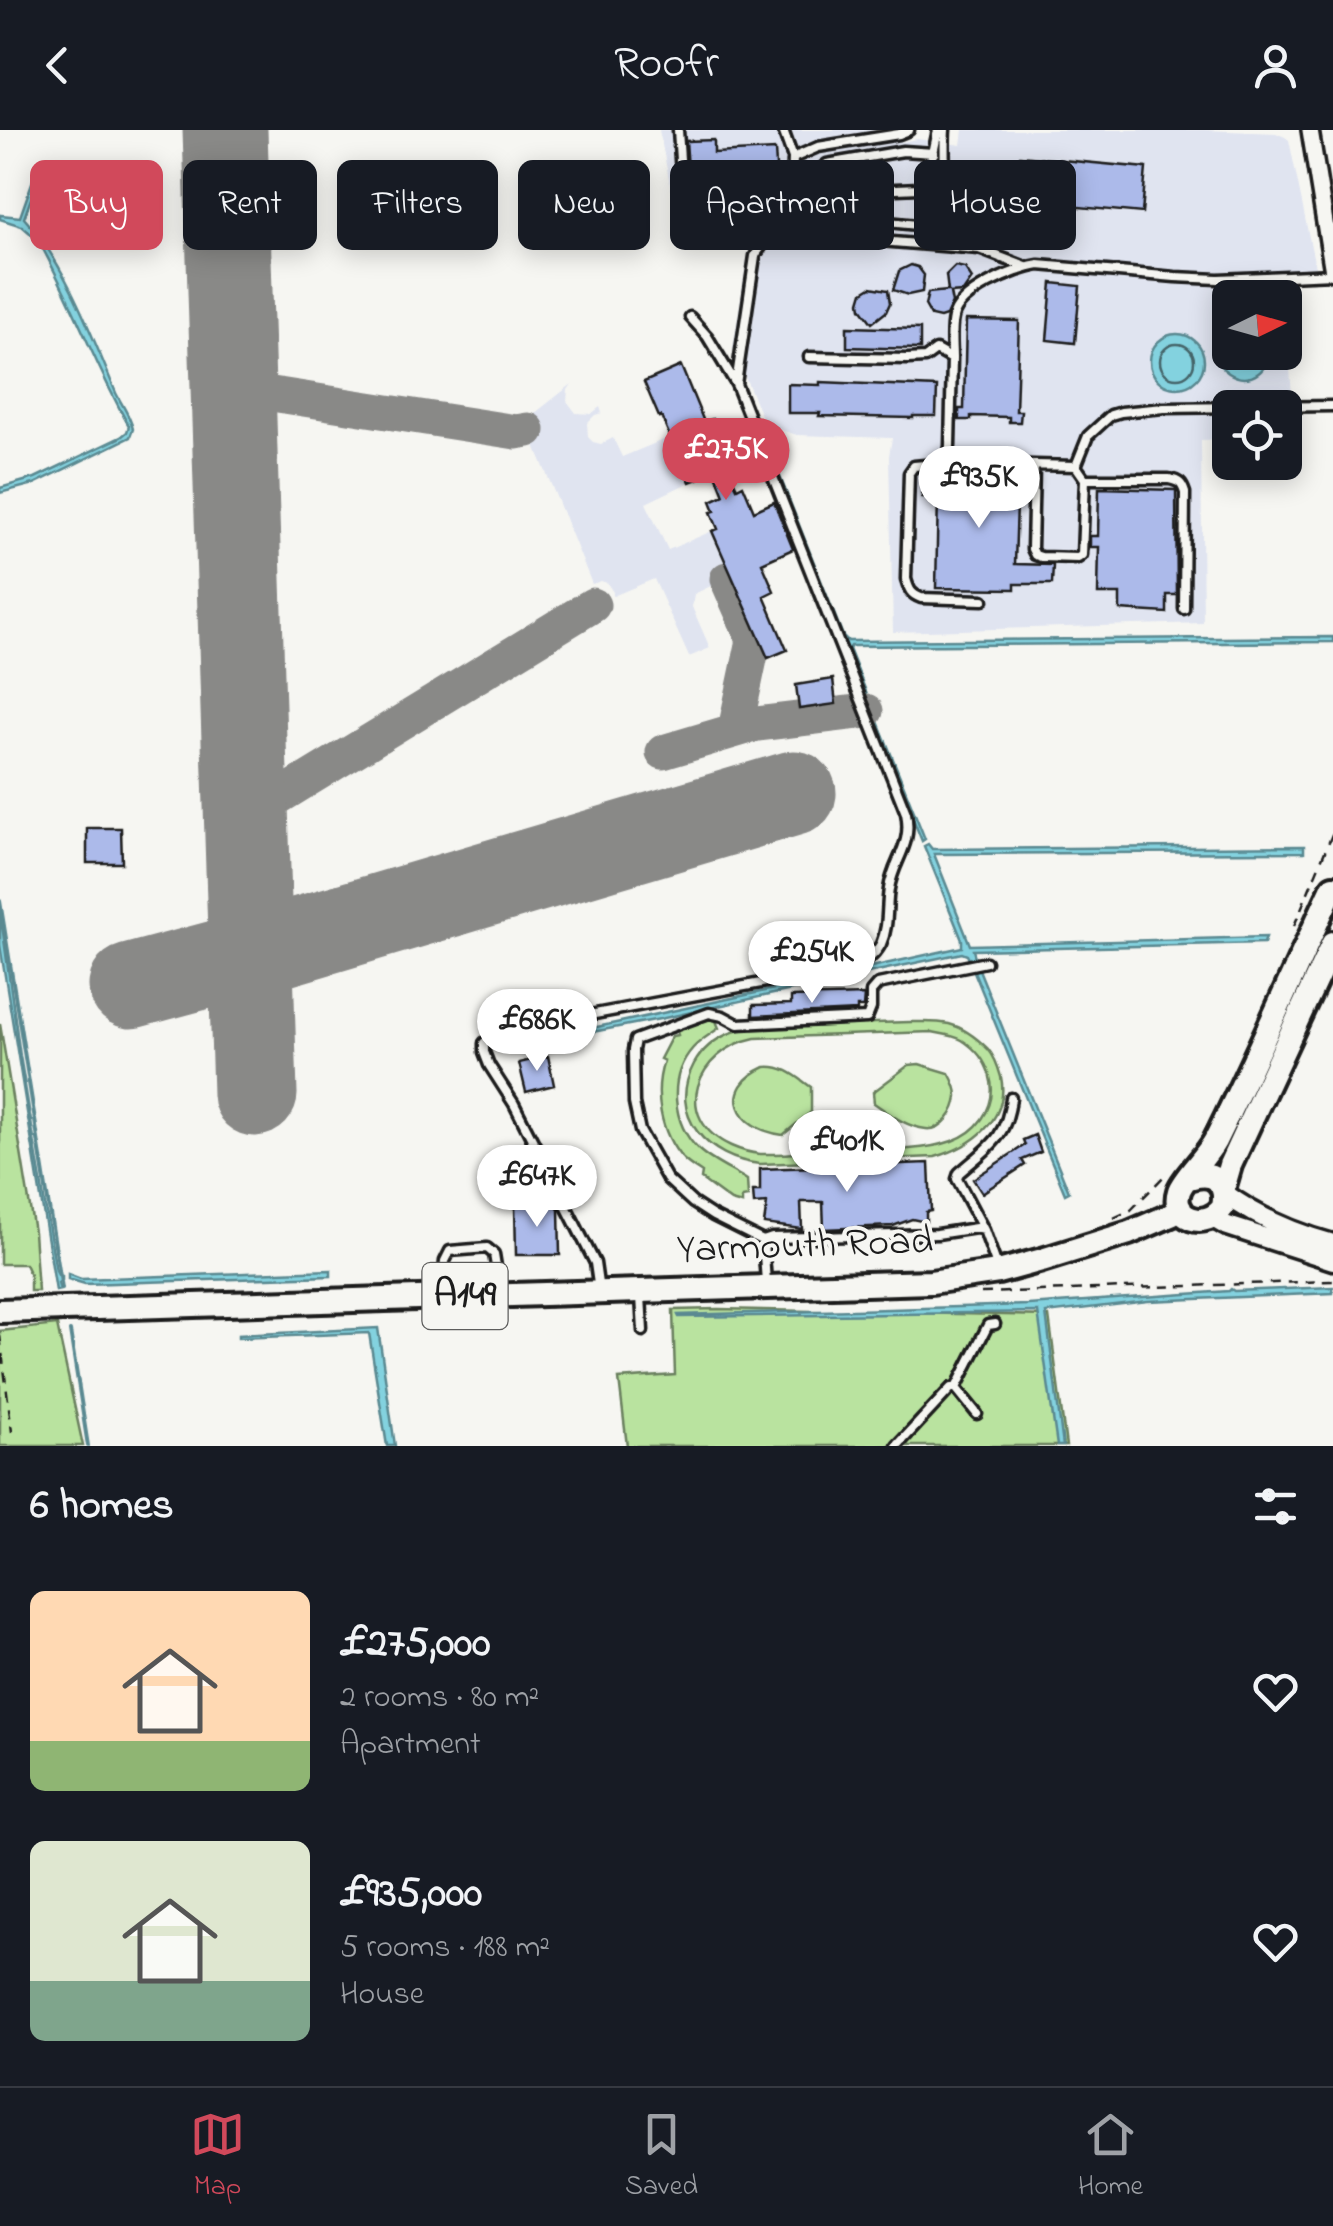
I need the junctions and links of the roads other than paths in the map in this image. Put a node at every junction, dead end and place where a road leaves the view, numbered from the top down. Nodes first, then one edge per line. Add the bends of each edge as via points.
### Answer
1 (678, 130) edge
2 (783, 130) edge
3 (909, 130) edge
4 (941, 130) edge
5 (1310, 130) edge
6 (934, 153) junction
7 (793, 158) junction
8 (894, 189) edge
9 (1026, 267) junction
10 (1333, 273) edge
11 (690, 318) dead end
12 (809, 357) dead end
13 (952, 358) junction
14 (736, 384) junction
15 (1333, 406) edge
16 (947, 463) junction
17 (1034, 466) junction
18 (1076, 466) junction
19 (1085, 478) junction
20 (983, 600) dead end
21 (1184, 609) dead end
22 (1333, 887) edge
23 (1333, 943) edge
24 (986, 962) dead end
25 (1011, 1098) dead end
26 (1178, 1175) junction
27 (1224, 1191) junction
28 (1180, 1208) junction
29 (1213, 1218) junction
30 (984, 1230) junction
31 (763, 1241) junction
32 (1333, 1244) edge
33 (1333, 1260) edge
34 (998, 1272) junction
35 (766, 1287) junction
36 (599, 1292) junction
37 (641, 1292) junction
38 (501, 1295) junction
39 (441, 1297) junction
40 (0, 1312) edge
41 (994, 1324) dead end
42 (643, 1331) dead end
43 (956, 1388) junction
44 (978, 1414) dead end
45 (898, 1446) edge

1 - 7 lane via 682,189 690,200 774,200 792,183
2 - 7 lane
3 - 7 lane via 818,146
4 - 6 lane
4 - 6 lane via 944,204 935,224 829,216 816,205 816,175 826,164 904,150
5 - 10 street
6 - 8 lane via 927,182
9 - 10 lane via 1218,279
9 - 13 lane via 968,296 953,314
9 - 14 lane via 979,249 781,232 756,256
11 - 14 lane
12 - 13 lane via 908,359 936,350
13 - 16 lane
14 - 36 lane via 906,813 908,839 888,888 884,937 858,965 504,1031 484,1044 489,1065 595,1263
15 - 18 lane via 1122,412 1088,436
16 - 17 lane
16 - 20 lane via 914,466 910,473 906,578 920,598
17 - 18 lane
17 - 19 lane via 1032,549 1041,557 1082,555
18 - 19 lane
19 - 21 lane via 1183,485
22 - 26 main road via 1213,1145
23 - 27 main road
24 - 31 lane via 878,984 867,1018 738,1024 708,1013 635,1040 640,1131 667,1178 693,1203
25 - 30 lane via 998,1139 957,1178
26 - 27 main road via 1206,1175
26 - 28 main road
27 - 29 main road
27 - 32 street via 1260,1218
28 - 29 main road via 1196,1220
28 - 34 main road, Yarmouth Road / A149 via 1096,1244
29 - 33 street
30 - 31 lane
30 - 34 lane
31 - 35 lane
34 - 35 main road, Yarmouth Road / A149 via 930,1282
35 - 37 main road, Yarmouth Road / A149
36 - 37 main road, Yarmouth Road / A149
36 - 38 main road, Yarmouth Road / A149
37 - 42 lane
38 - 39 main road, Yarmouth Road / A149
38 - 39 lane via 487,1248 450,1252
39 - 40 main road, Yarmouth Road / A149
41 - 43 lane
43 - 44 lane
43 - 45 lane

